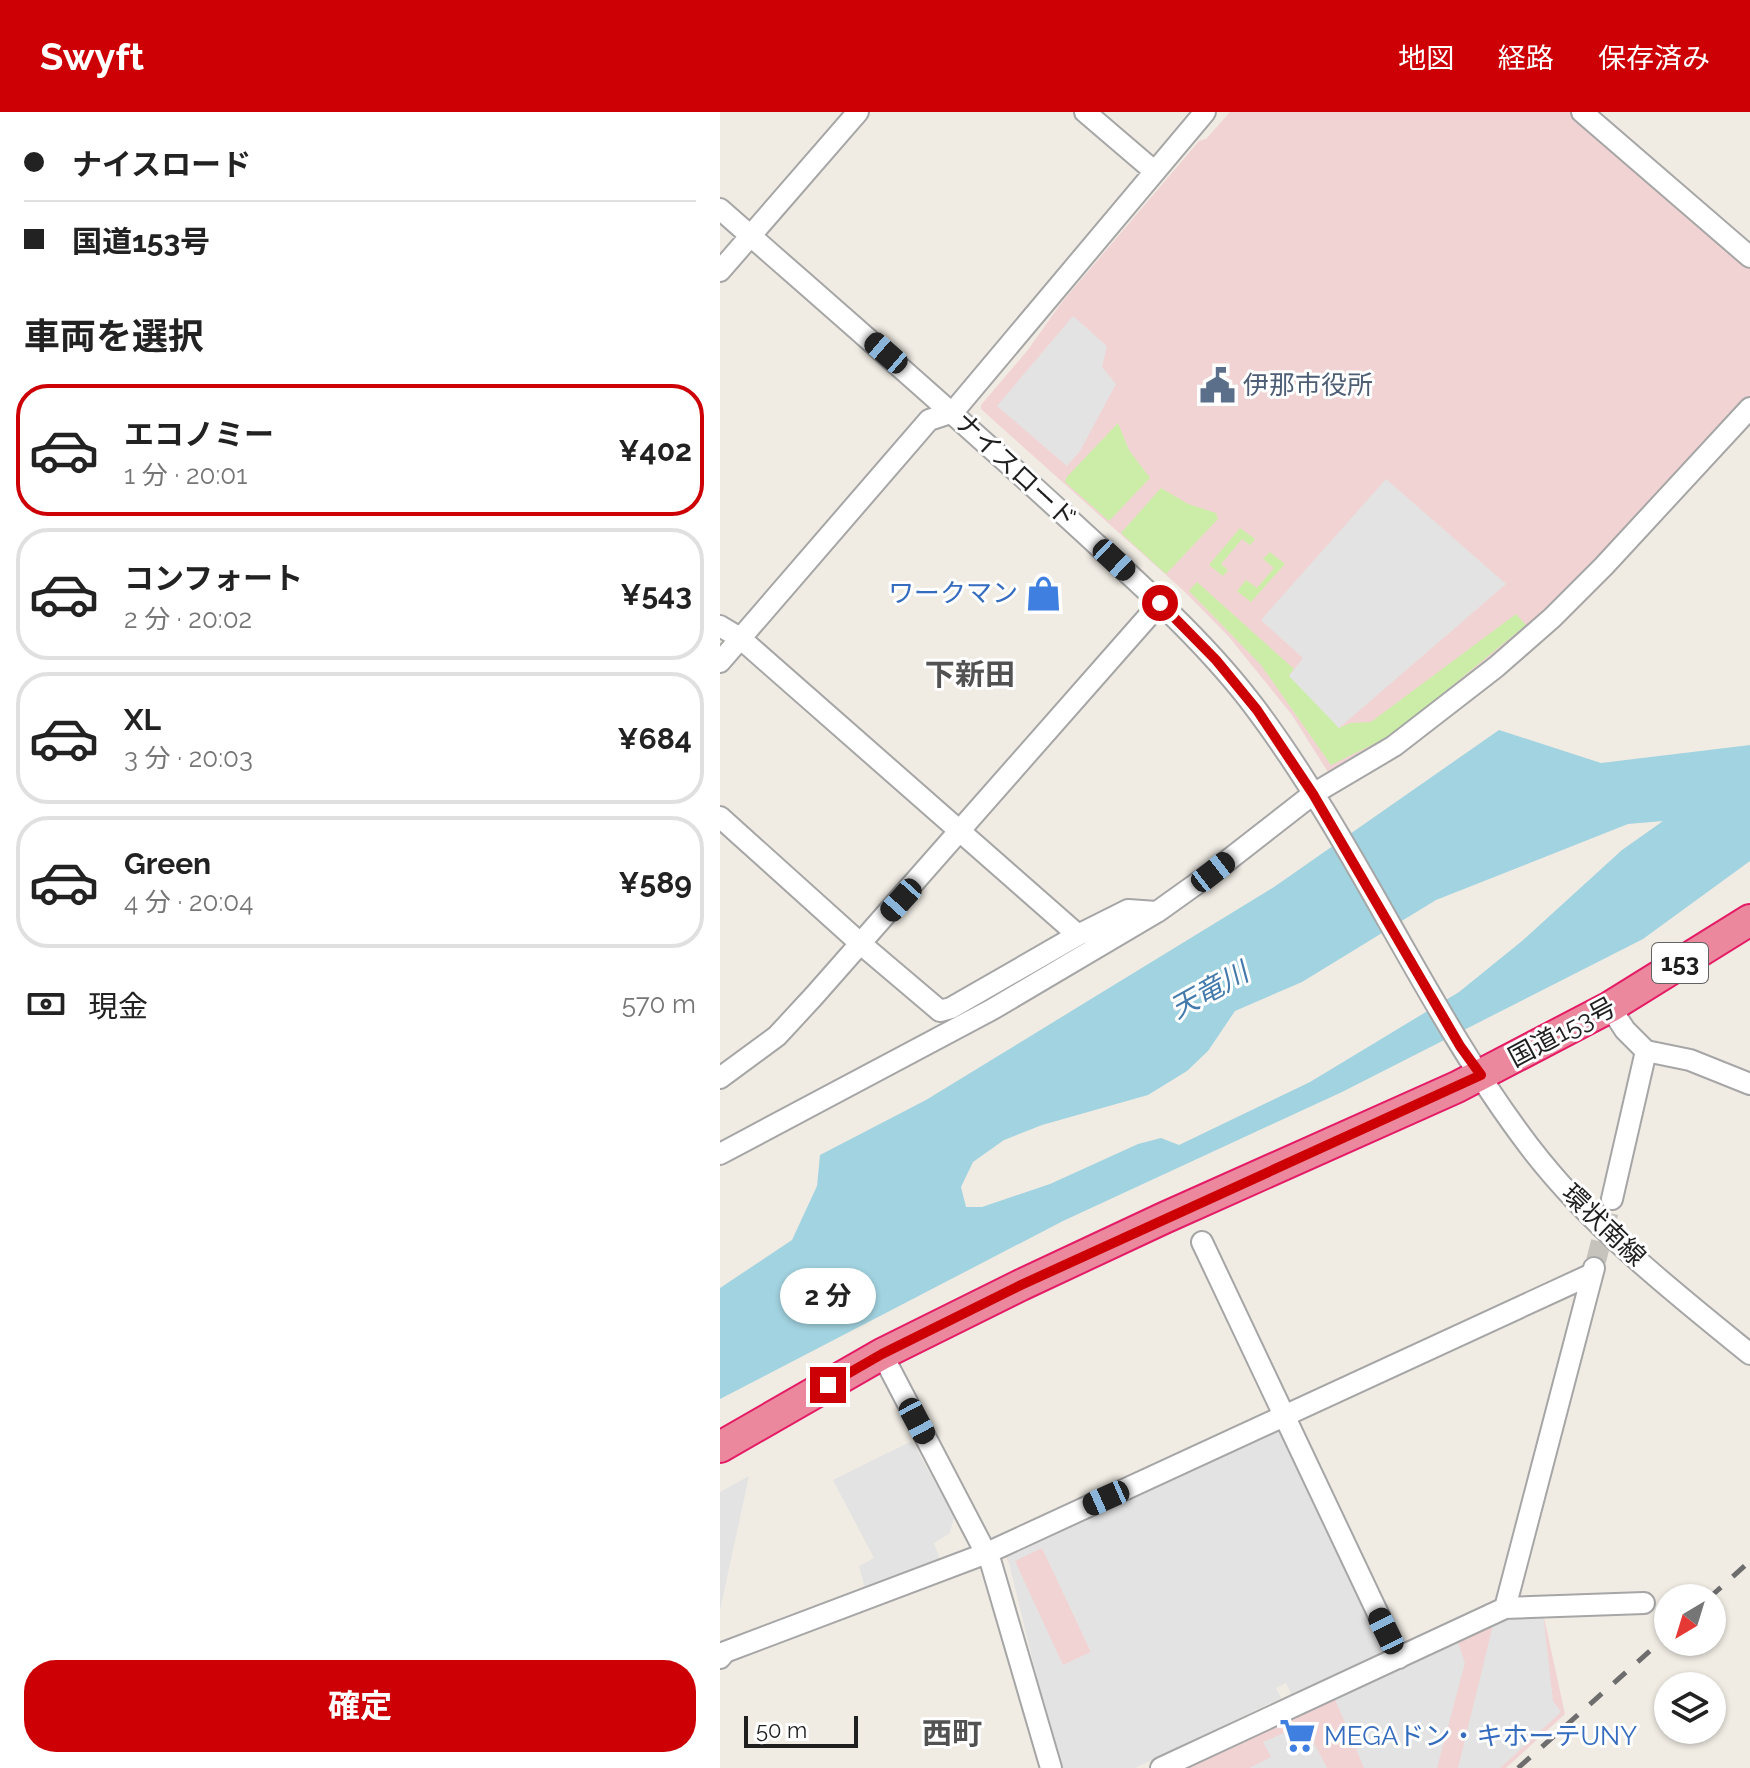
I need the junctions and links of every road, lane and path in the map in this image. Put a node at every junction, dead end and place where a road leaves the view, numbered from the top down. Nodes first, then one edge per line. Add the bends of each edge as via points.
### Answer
1 (858, 112) edge
2 (1085, 112) edge
3 (1205, 112) edge
4 (1586, 113) edge
5 (1154, 171) junction
6 (720, 209) edge
7 (751, 236) junction
8 (1750, 257) edge
9 (720, 271) edge
10 (1750, 408) edge
11 (953, 412) junction
12 (1160, 603) junction
13 (720, 626) edge
14 (740, 638) junction
15 (720, 662) edge
16 (1316, 799) junction
17 (720, 817) edge
18 (961, 833) junction
19 (1157, 912) junction
20 (1750, 920) edge
21 (1078, 935) junction
22 (861, 944) junction
23 (1610, 1007) junction
24 (1646, 1051) junction
25 (1481, 1075) junction
26 (720, 1078) edge
27 (1750, 1084) edge
28 (720, 1154) edge
29 (1612, 1199) tunnel mouth
30 (1202, 1242) dead end
31 (882, 1354) junction
32 (1750, 1354) edge
33 (1284, 1417) junction
34 (720, 1447) edge
35 (987, 1553) junction
36 (1644, 1603) dead end
37 (1505, 1608) junction
38 (720, 1658) edge
39 (1399, 1658) junction
40 (1051, 1768) edge
41 (1161, 1768) edge

1 - 7 street
2 - 5 street
3 - 5 street
4 - 8 street
5 - 11 street
6 - 7 street, ナイスロード
7 - 9 street
7 - 11 street, ナイスロード
10 - 16 street via 1552,618 1394,746
11 - 12 street, ナイスロード
11 - 14 street via 929,420
12 - 16 street, ナイスロード via 1257,710
12 - 18 street
13 - 14 street
14 - 15 street
14 - 18 street
16 - 19 street
16 - 25 street, ナイスロード
17 - 22 street
18 - 21 street
18 - 22 street
19 - 21 street via 1128,910
19 - 28 street via 991,1010
20 - 23 highway, 国道153号 / 153
21 - 22 street via 940,1011
22 - 26 street via 777,1036
23 - 24 street
23 - 25 highway, 国道153号 / 153
24 - 27 street via 1690,1060
24 - 29 street
25 - 31 highway, 国道153号 / 153 via 1164,1218
25 - 32 street, 環状南線 via 1531,1148 1591,1217
30 - 33 street
31 - 34 highway, 国道153号 / 153
31 - 35 street
33 - 35 street
33 - 37 street via 1594,1268
33 - 39 street
35 - 38 street
35 - 40 street
36 - 37 street
37 - 39 street
39 - 41 street

